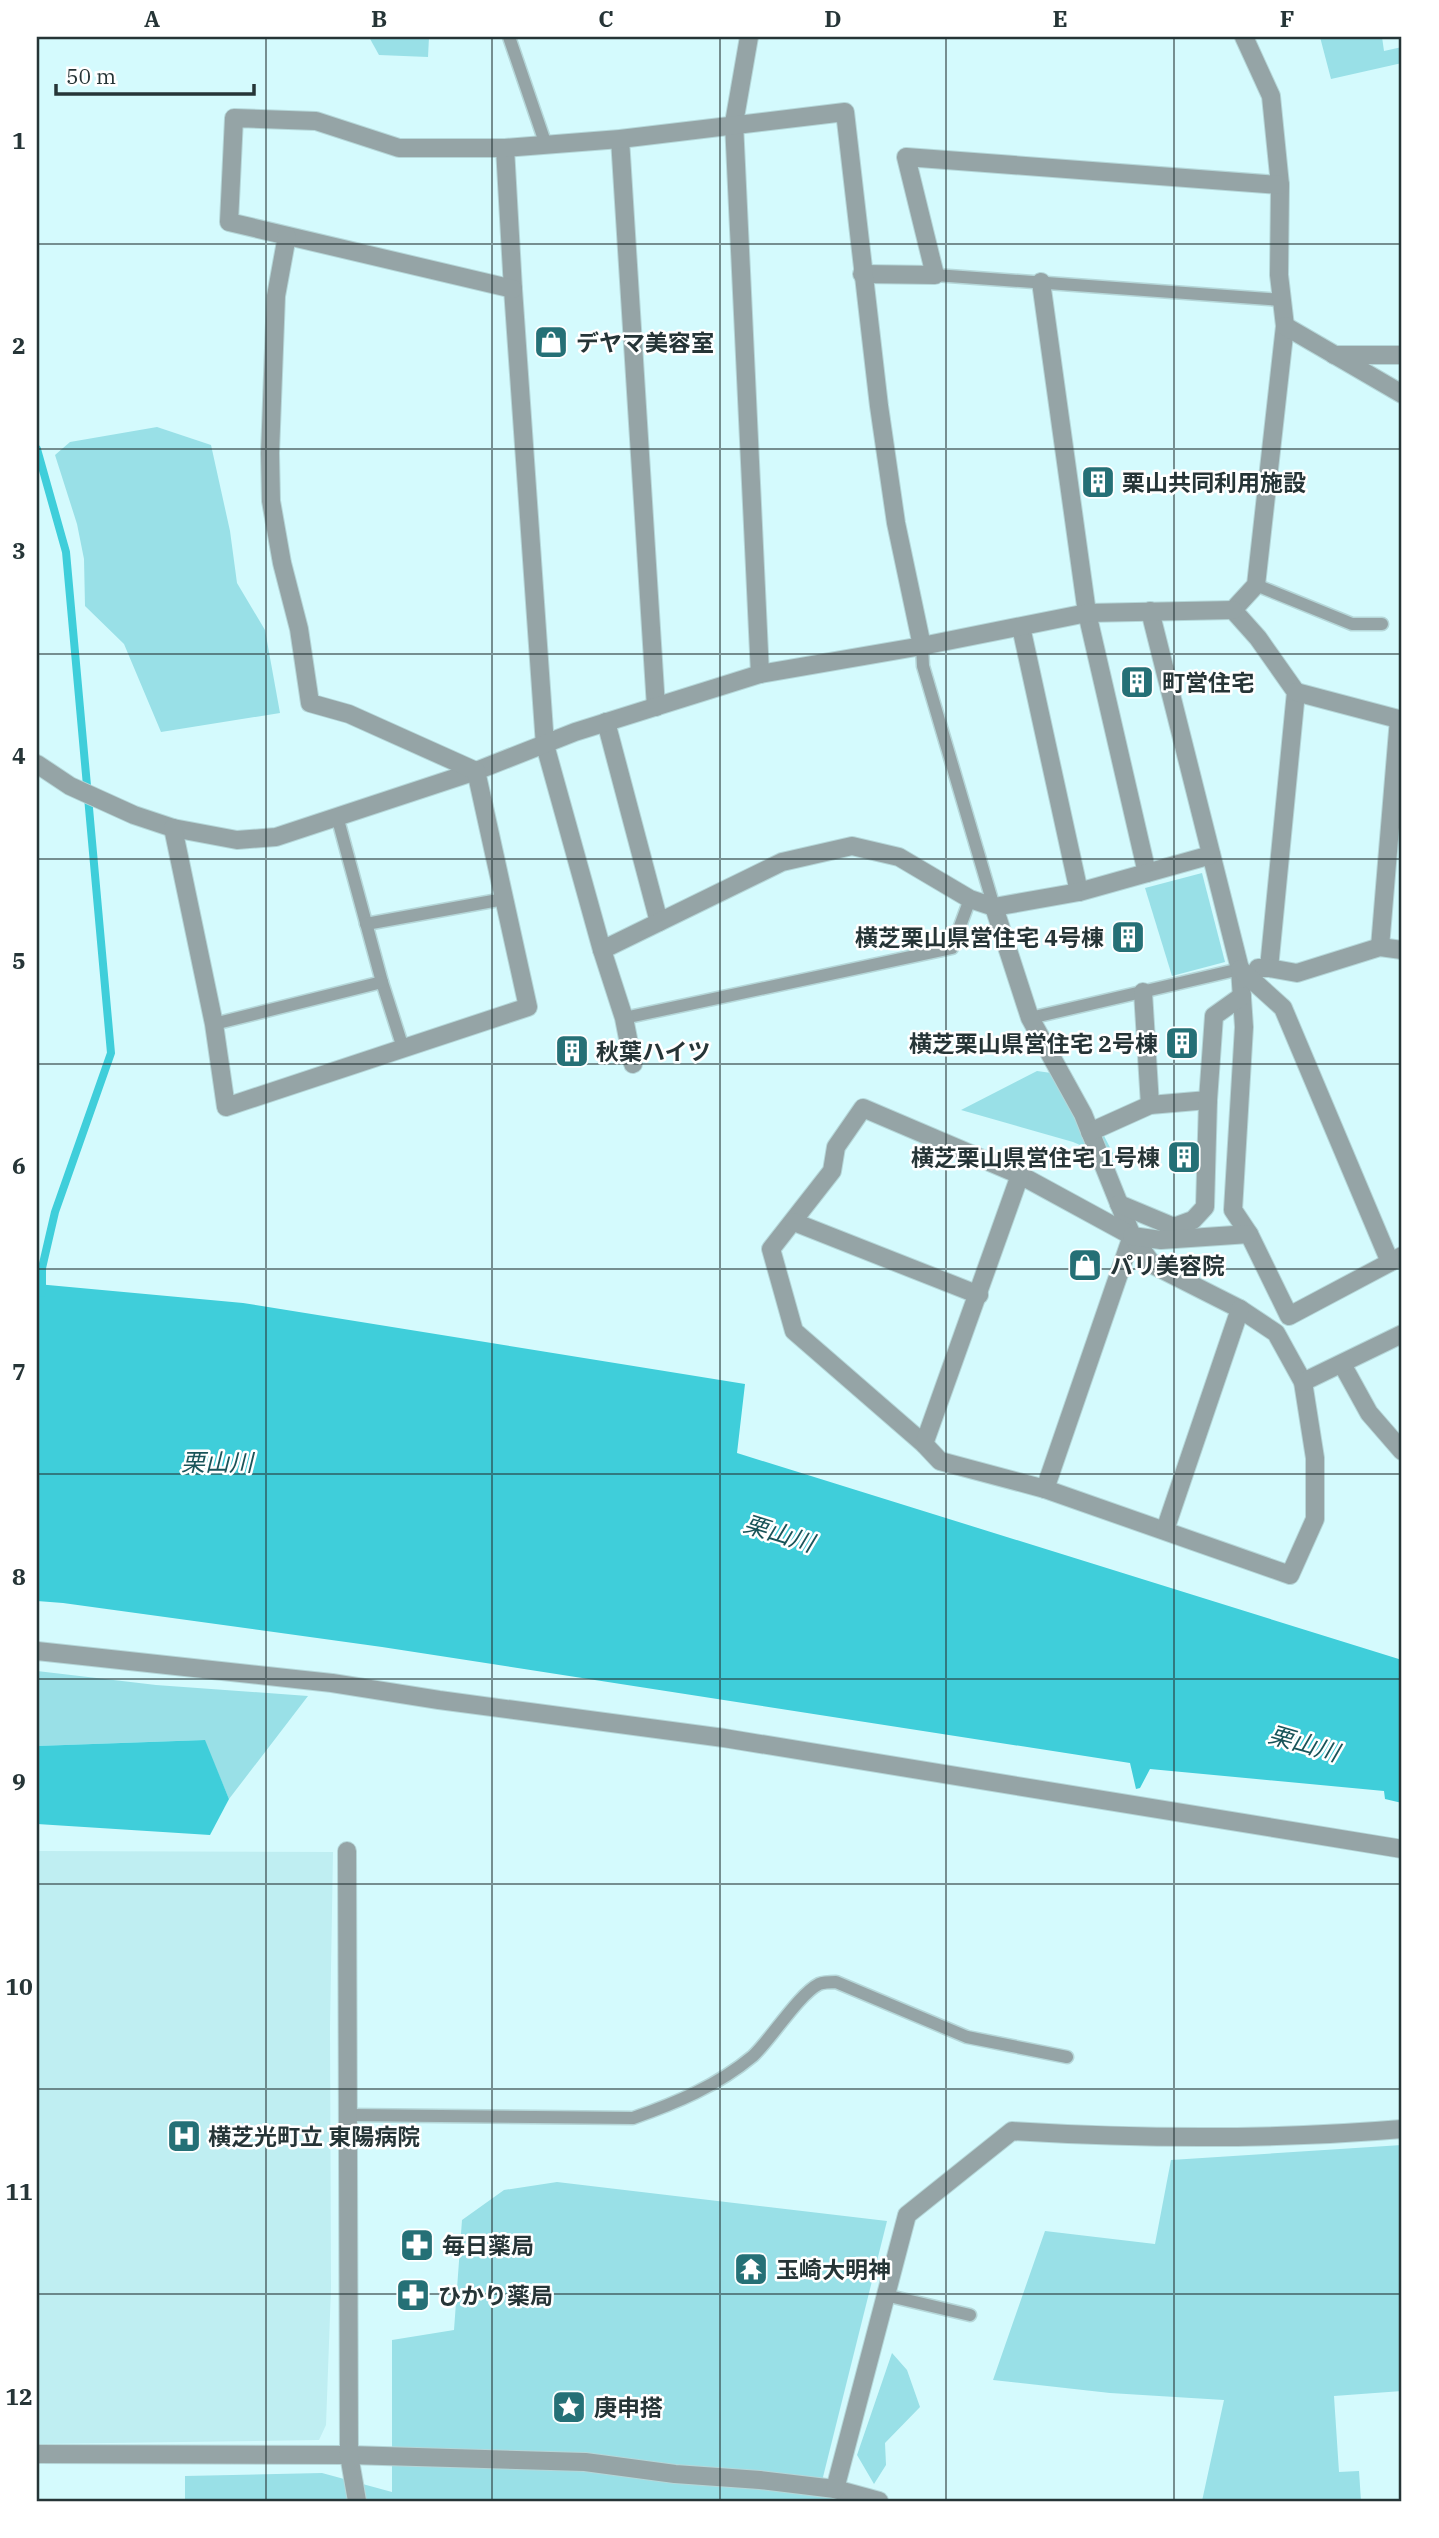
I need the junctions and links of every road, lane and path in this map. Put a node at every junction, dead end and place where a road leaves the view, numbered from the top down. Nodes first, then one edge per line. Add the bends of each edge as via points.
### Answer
1 (509, 37) edge
2 (749, 37) edge
3 (1244, 37) edge
4 (734, 124) junction
5 (620, 139) junction
6 (546, 145) junction
7 (505, 148) junction
8 (1280, 185) junction
9 (287, 236) junction
10 (862, 274) junction
11 (935, 275) junction
12 (1041, 282) junction
13 (513, 289) junction
14 (1282, 300) junction
15 (1285, 326) junction
16 (1334, 355) junction
17 (1402, 355) edge
18 (1402, 394) edge
19 (1256, 585) junction
20 (1233, 610) junction
21 (1150, 611) junction
22 (1087, 613) junction
23 (1381, 624) dead end
24 (1021, 627) junction
25 (922, 646) junction
26 (760, 674) junction
27 (1296, 692) junction
28 (656, 707) junction
29 (1401, 719) edge
30 (606, 722) junction
31 (545, 745) junction
32 (37, 764) edge
33 (476, 771) junction
34 (337, 816) junction
35 (173, 828) junction
36 (1211, 855) junction
37 (1147, 873) junction
38 (1079, 892) junction
39 (970, 899) junction
40 (504, 900) junction
41 (994, 908) junction
42 (659, 922) junction
43 (366, 923) junction
44 (1380, 947) junction
45 (601, 950) junction
46 (1402, 950) edge
47 (1269, 968) junction
48 (1241, 969) junction
49 (382, 982) junction
50 (1143, 992) junction
51 (1242, 996) junction
52 (624, 1018) junction
53 (1030, 1018) junction
54 (214, 1024) junction
55 (403, 1048) junction
56 (633, 1064) dead end
57 (1208, 1100) junction
58 (1150, 1105) junction
59 (1090, 1132) junction
60 (1020, 1175) junction
61 (1119, 1204) junction
62 (794, 1222) junction
63 (1249, 1234) junction
64 (1132, 1236) junction
65 (1396, 1259) edge
66 (979, 1295) junction
67 (1240, 1308) junction
68 (1402, 1334) edge
69 (1342, 1364) junction
70 (1303, 1382) junction
71 (924, 1444) junction
72 (1402, 1451) edge
73 (1045, 1489) junction
74 (1165, 1530) junction
75 (37, 1651) edge
76 (1402, 1849) edge
77 (347, 1851) dead end
78 (1068, 2057) dead end
79 (348, 2116) junction
80 (1402, 2129) edge
81 (885, 2295) junction
82 (970, 2315) dead end
83 (37, 2454) edge
84 (349, 2455) junction
85 (835, 2489) junction
86 (357, 2501) edge
87 (879, 2501) edge

1 - 6 lane
2 - 4 street
3 - 8 street via 1271,96
4 - 5 street
4 - 10 street via 845,112
4 - 26 street
5 - 6 street
5 - 28 street
6 - 7 street
7 - 9 street via 399,148 316,121 234,118 229,222
7 - 13 street
8 - 11 street via 906,158
8 - 14 street
9 - 13 street
9 - 33 street via 276,296 271,501 310,703 349,714
10 - 11 street
10 - 25 street via 896,523
11 - 12 lane
12 - 14 lane
12 - 22 street
13 - 31 street
14 - 15 street
15 - 16 street
15 - 19 street
16 - 17 street
16 - 18 street
19 - 20 street
19 - 23 lane via 1352,624
20 - 21 street
20 - 27 street
21 - 22 street
21 - 36 street
22 - 24 street
22 - 37 street
24 - 25 street
24 - 38 street
25 - 26 street
25 - 41 lane via 923,666
26 - 28 street
27 - 29 street
27 - 47 street
28 - 30 street
29 - 44 street
30 - 31 street
30 - 42 street
31 - 33 street
31 - 45 street
32 - 35 street via 70,786
33 - 34 street
33 - 40 street
34 - 35 street via 275,836 237,840
34 - 43 lane
35 - 54 street
36 - 37 street
36 - 48 street
37 - 38 street
38 - 41 street
39 - 41 street
39 - 42 street via 899,857 852,846 782,862
39 - 52 lane via 952,948
40 - 43 lane
40 - 55 street via 528,1007
41 - 53 street
42 - 45 street
43 - 49 lane
44 - 46 street
44 - 47 street via 1297,973
45 - 52 street
47 - 48 street
48 - 50 lane
48 - 51 street
48 - 65 street via 1283,1008
49 - 54 lane
49 - 55 lane
50 - 53 lane
50 - 58 street
51 - 57 street via 1214,1016
51 - 63 street via 1233,1210
52 - 56 street
53 - 59 street
54 - 55 street via 226,1107
57 - 58 street
57 - 61 street via 1205,1207 1193,1220 1174,1227
58 - 59 street
59 - 61 street
60 - 62 street via 863,1108 836,1147 832,1171
60 - 64 street
60 - 66 street
61 - 64 street
62 - 66 street
62 - 71 street via 771,1250 794,1331
63 - 64 street via 1161,1240
63 - 65 street via 1289,1316
64 - 67 street via 1153,1265
64 - 73 street
66 - 71 street
67 - 70 street via 1276,1333
67 - 74 street
68 - 69 street
69 - 70 street
69 - 72 street via 1369,1413
70 - 74 street via 1315,1458 1315,1519 1290,1575
71 - 73 street via 940,1461
73 - 74 street
75 - 76 street via 332,1683 724,1738
77 - 79 street
78 - 79 lane via 967,2037 836,1982 820,1983 753,2055 710,2086 632,2118
79 - 84 street
80 - 81 street via 1131,2138 1012,2131 907,2216
81 - 82 lane
81 - 85 street
83 - 84 street
84 - 85 street via 585,2462
84 - 86 street
85 - 87 street

